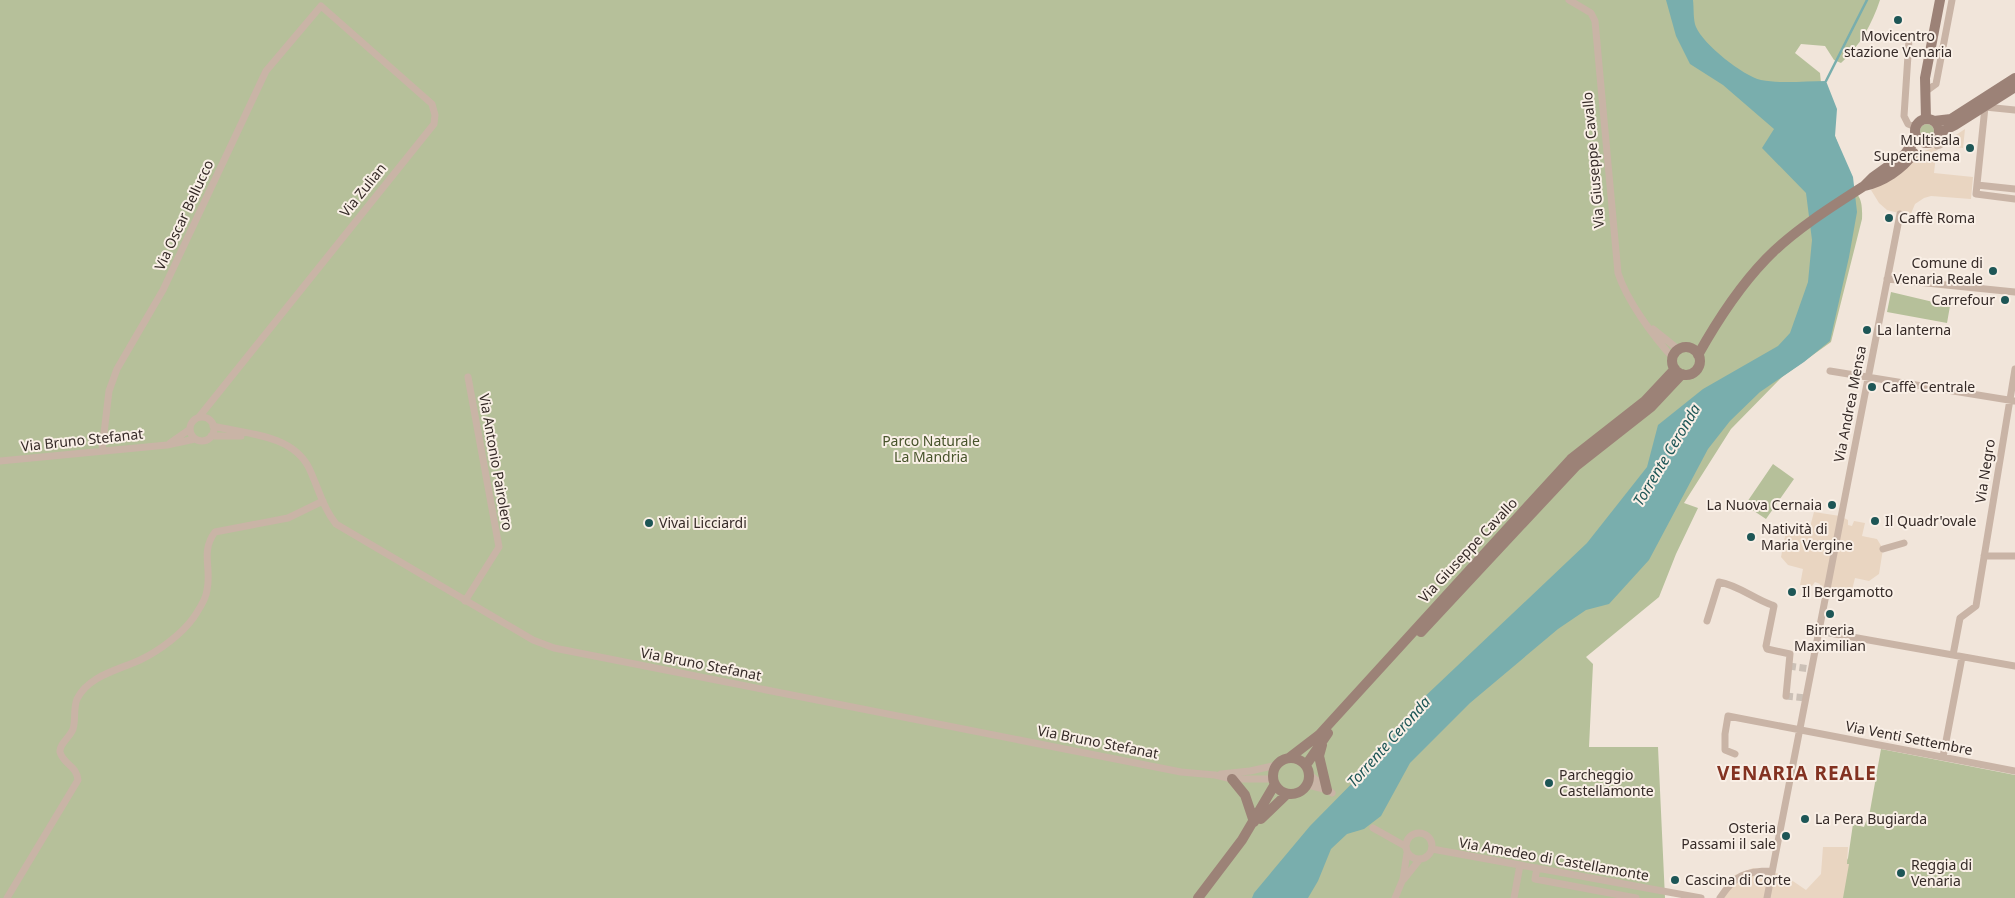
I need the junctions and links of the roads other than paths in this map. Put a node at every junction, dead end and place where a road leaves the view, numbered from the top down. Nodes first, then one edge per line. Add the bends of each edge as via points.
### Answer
1 (1569, 0) edge
2 (1940, 0) edge
3 (1952, 0) edge
4 (321, 6) joint
5 (1908, 40) dead end
6 (1925, 78) junction
7 (2015, 78) edge
8 (2015, 87) edge
9 (1926, 92) junction
10 (1985, 107) junction
11 (2015, 110) edge
12 (1922, 128) junction
13 (1939, 133) junction
14 (1975, 188) junction
15 (2015, 188) edge
16 (2015, 199) edge
17 (1900, 214) dead end
18 (1887, 279) junction
19 (2015, 292) edge
20 (1695, 352) junction
21 (1675, 354) junction
22 (2015, 369) edge
23 (1830, 371) dead end
24 (1679, 372) junction
25 (468, 377) dead end
26 (1868, 377) junction
27 (2012, 401) edge
28 (208, 405) junction
29 (199, 417) junction
30 (212, 423) junction
31 (190, 428) junction
32 (211, 436) junction
33 (256, 436) junction
34 (195, 439) junction
35 (167, 445) junction
36 (102, 450) junction
37 (0, 461) edge
38 (323, 501) junction
39 (1904, 543) dead end
40 (1883, 549) dead end
41 (1984, 556) junction
42 (2011, 556) edge
43 (466, 601) junction
44 (1707, 621) dead end
45 (1835, 634) tunnel mouth
46 (1953, 655) junction
47 (1962, 657) junction
48 (2015, 666) edge
49 (1786, 696) dead end
50 (1799, 730) junction
51 (1323, 739) junction
52 (1735, 754) dead end
53 (1943, 757) junction
54 (1289, 758) junction
55 (1277, 764) junction
56 (2015, 771) edge
57 (1215, 775) junction
58 (1308, 775) junction
59 (1232, 779) junction
60 (1274, 782) junction
61 (1330, 792) joint
62 (1286, 794) junction
63 (1254, 822) junction
64 (1373, 828) dead end
65 (1242, 840) junction
66 (1407, 846) junction
67 (1432, 849) junction
68 (1420, 860) junction
69 (1520, 865) junction
70 (1537, 868) junction
71 (1772, 871) junction
72 (1403, 879) junction
73 (1697, 897) edge
74 (7, 898) edge
75 (1198, 898) edge
76 (1395, 898) edge
77 (1514, 898) edge
78 (1636, 898) edge
79 (1720, 898) edge
80 (1767, 898) edge

1 - 21 street, Via Giuseppe Cavallo via 1591,13 1596,21 1620,282 1646,322
2 - 6 street
3 - 9 street via 1936,84
4 - 28 street, Via Zulian via 432,104 434,124
4 - 36 street, Via Oscar Bellucco via 266,71 163,290 117,369 108,391
5 - 12 street via 1904,116 1908,124
6 - 9 street
6 - 12 street via 1918,98
7 - 12 street via 1951,119
8 - 10 street
9 - 12 street
10 - 11 street
10 - 13 street
10 - 14 street
12 - 13 street via 1938,126
12 - 13 street via 1933,141
12 - 20 street via 1905,154 1766,259
14 - 15 street
14 - 16 street via 1976,194
17 - 18 street, Via Andrea Mensa
18 - 19 street
18 - 26 street, Via Andrea Mensa
20 - 21 street
20 - 24 street via 1699,364 1695,372
21 - 24 street
22 - 27 street, Via Negro
23 - 26 street
24 - 51 street, Via Giuseppe Cavallo via 1651,407 1576,466
24 - 54 street, Via Giuseppe Cavallo via 1571,459 1319,735
25 - 43 street, Via Antonio Pairolero via 499,548
26 - 27 street
26 - 50 street, Via Andrea Mensa
27 - 41 street, Via Negro
28 - 29 street, Via Zulian
28 - 30 street
29 - 30 street
29 - 31 street
30 - 32 street
30 - 33 street, Via Bruno Stefanat
31 - 34 street
31 - 35 street
32 - 33 street, Via Bruno Stefanat
32 - 34 street via 201,441
33 - 38 street, Via Bruno Stefanat via 281,441 296,451 308,467
34 - 35 street, Via Bruno Stefanat
35 - 36 street, Via Bruno Stefanat
36 - 37 street, Via Bruno Stefanat
38 - 43 street, Via Bruno Stefanat via 336,524
38 - 74 street via 288,518 215,532 208,541 206,552 207,591 192,620 171,640 142,659 93,680 85,687 77,700 72,733 60,748 60,753 75,768 78,780
39 - 40 street
41 - 42 street
41 - 46 street, Via Negro via 1976,606 1960,618
43 - 57 street, Via Bruno Stefanat via 533,640 554,648 1181,772
44 - 49 street via 1719,582 1772,604 1766,646 1767,649 1790,654
45 - 46 street
46 - 47 street
47 - 48 street
47 - 53 street
50 - 52 street, Via Venti Settembre via 1728,716 1725,750
50 - 53 street, Via Venti Settembre
50 - 71 street
51 - 58 street, Via Giuseppe Cavallo
51 - 61 street via 1319,756 1322,778
53 - 56 street, Via Venti Settembre
54 - 55 street
54 - 58 street via 1299,759
55 - 57 street, Via Bruno Stefanat
55 - 60 street
57 - 59 street, Via Bruno Stefanat
58 - 61 street
58 - 62 street via 1299,793
59 - 60 street, Via Bruno Stefanat
59 - 63 street via 1245,795
60 - 62 street
60 - 63 street
62 - 65 street
63 - 65 street
64 - 66 street
65 - 75 street
66 - 67 street via 1416,833 1424,834
66 - 68 street via 1413,858
66 - 72 street
67 - 68 street
67 - 69 street, Via Amedeo di Castellamonte
68 - 72 street
69 - 70 street, Via Amedeo di Castellamonte
69 - 77 street
70 - 73 street, Via Amedeo di Castellamonte
70 - 78 street via 1535,879
71 - 79 street via 1749,871 1729,884
71 - 80 street
72 - 76 street

